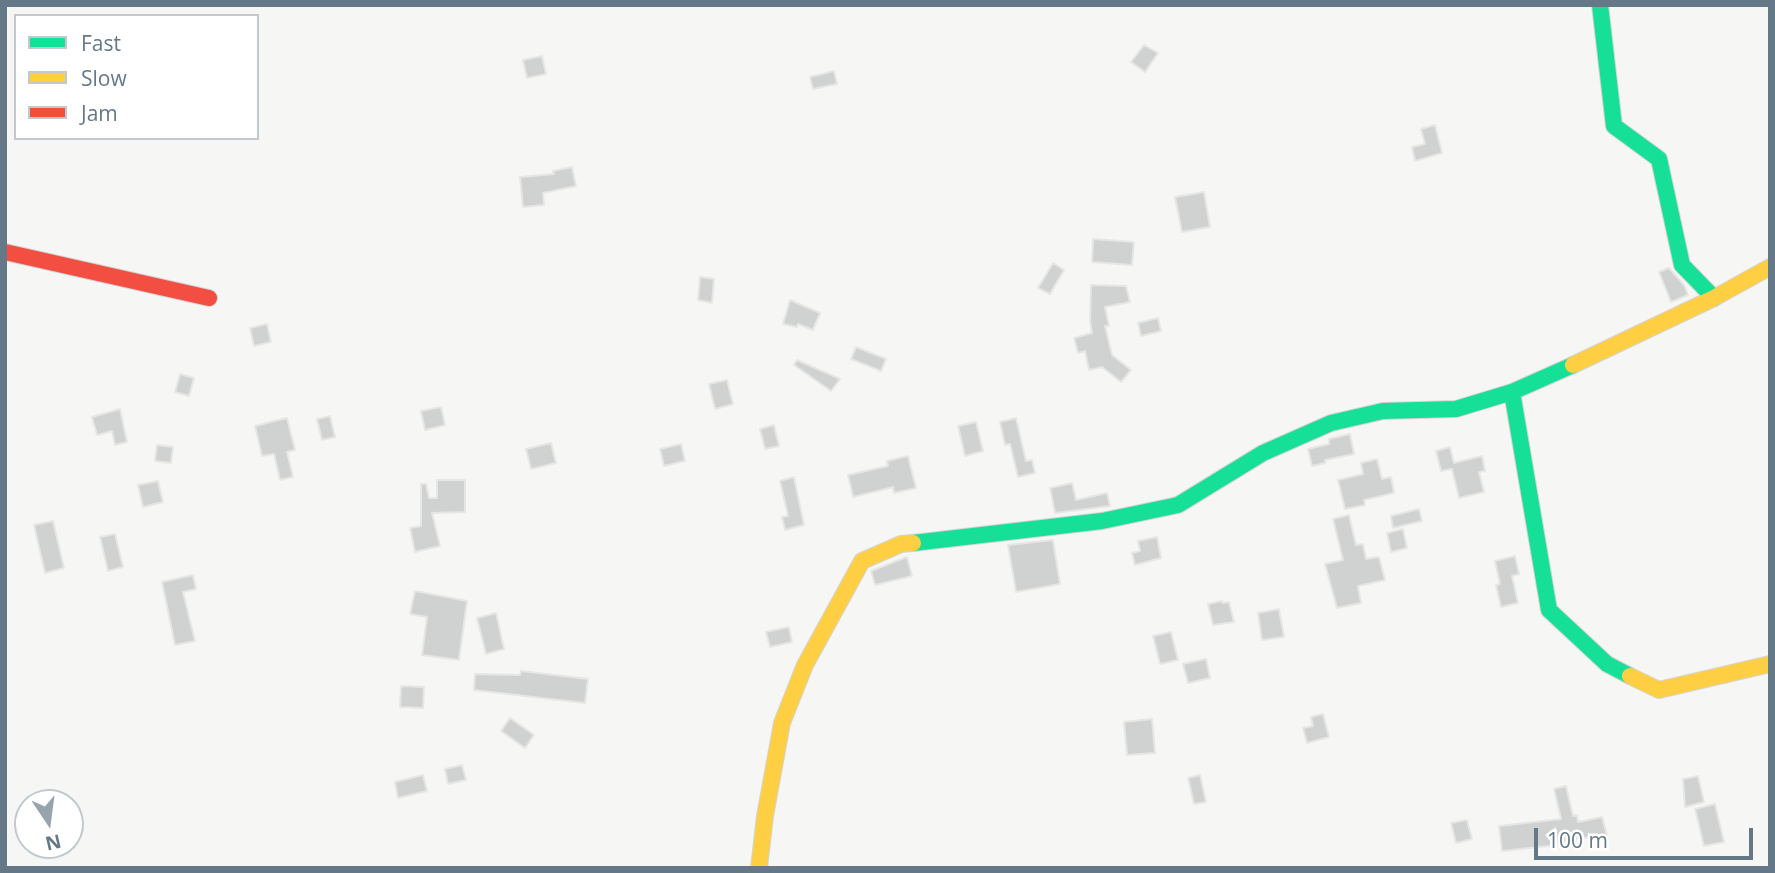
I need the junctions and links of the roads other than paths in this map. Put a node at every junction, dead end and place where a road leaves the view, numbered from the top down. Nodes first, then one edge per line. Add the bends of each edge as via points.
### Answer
1 (1600, 5) edge
2 (5, 252) edge
3 (1770, 267) edge
4 (209, 298) dead end
5 (1714, 298) junction
6 (1512, 392) junction
7 (1770, 664) edge
8 (759, 868) edge

1 - 5 street via 1614,126 1659,159 1682,265
2 - 4 street
3 - 5 street
5 - 6 street
6 - 7 street via 1549,610 1607,664 1660,690
6 - 8 street via 1456,409 1383,411 1331,423 1263,453 1178,505 1101,521 901,544 862,561 805,665 782,723

